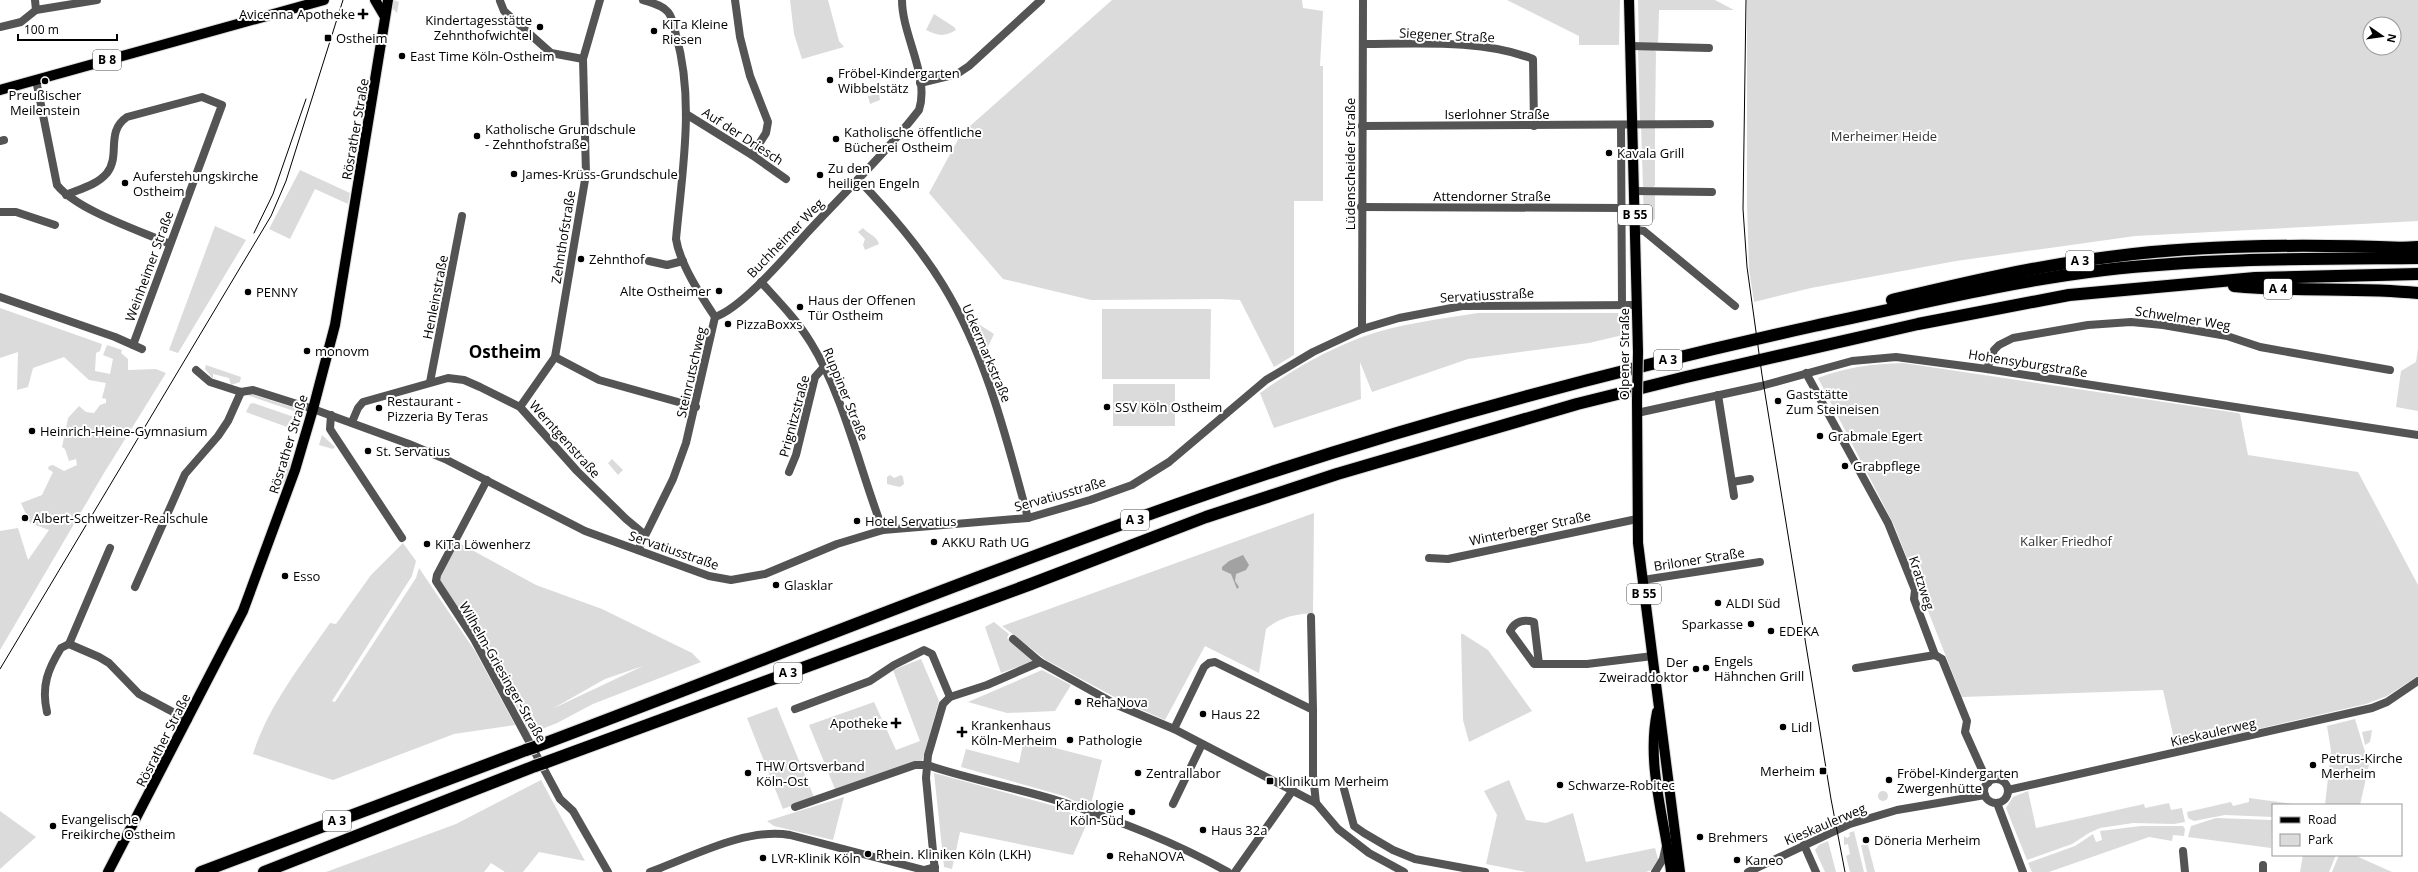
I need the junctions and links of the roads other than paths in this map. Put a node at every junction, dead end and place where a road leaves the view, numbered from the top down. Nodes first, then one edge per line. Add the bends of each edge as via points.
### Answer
1 (35, 0) edge
2 (97, 0) edge
3 (324, 0) edge
4 (375, 0) edge
5 (388, 0) edge
6 (600, 0) edge
7 (644, 0) edge
8 (735, 0) edge
9 (902, 0) edge
10 (1041, 0) edge
11 (1363, 0) edge
12 (1629, 0) edge
13 (500, 1) edge
14 (662, 3) edge
15 (36, 10) junction
16 (385, 16) junction
17 (0, 28) edge
18 (1363, 44) junction
19 (1631, 46) junction
20 (1708, 48) dead end
21 (582, 59) junction
22 (36, 80) junction
23 (920, 83) junction
24 (0, 90) edge
25 (686, 114) junction
26 (1710, 124) dead end
27 (1632, 125) junction
28 (1362, 126) junction
29 (1534, 126) junction
30 (1621, 126) junction
31 (752, 155) junction
32 (786, 179) dead end
33 (858, 179) junction
34 (1634, 191) junction
35 (1712, 192) dead end
36 (66, 195) junction
37 (1361, 207) junction
38 (1622, 208) junction
39 (0, 212) edge
40 (462, 216) dead end
41 (54, 225) dead end
42 (1636, 230) junction
43 (170, 244) junction
44 (2418, 247) edge
45 (2406, 248) junction
46 (2418, 258) edge
47 (2282, 259) junction
48 (649, 261) dead end
49 (683, 261) junction
50 (2418, 274) edge
51 (761, 282) junction
52 (2209, 283) junction
53 (2346, 288) junction
54 (2418, 288) edge
55 (2418, 293) edge
56 (0, 297) edge
57 (1622, 304) junction
58 (1636, 304) junction
59 (1735, 306) dead end
60 (715, 317) junction
61 (1362, 329) junction
62 (1764, 337) junction
63 (133, 345) junction
64 (142, 349) dead end
65 (555, 357) junction
66 (824, 367) junction
67 (1986, 369) junction
68 (196, 370) dead end
69 (2390, 370) dead end
70 (1806, 373) junction
71 (430, 382) junction
72 (241, 392) junction
73 (1718, 395) junction
74 (520, 406) junction
75 (696, 407) junction
76 (313, 409) junction
77 (1637, 413) junction
78 (331, 415) junction
79 (352, 422) junction
80 (2418, 435) edge
81 (789, 472) dead end
82 (487, 480) junction
83 (1750, 480) dead end
84 (1732, 482) junction
85 (1734, 496) dead end
86 (1028, 518) junction
87 (1637, 519) junction
88 (883, 530) junction
89 (644, 534) junction
90 (402, 538) dead end
91 (110, 548) dead end
92 (638, 550) junction
93 (1429, 558) dead end
94 (1760, 562) dead end
95 (1643, 580) junction
96 (135, 587) dead end
97 (1311, 617) dead end
98 (1013, 639) dead end
99 (69, 644) junction
100 (1935, 655) junction
101 (1653, 656) junction
102 (1040, 662) junction
103 (1539, 664) junction
104 (1856, 668) dead end
105 (2418, 681) edge
106 (950, 697) junction
107 (1658, 706) junction
108 (795, 709) dead end
109 (1313, 710) junction
110 (47, 712) dead end
111 (188, 720) junction
112 (1174, 729) junction
113 (1202, 744) junction
114 (927, 765) junction
115 (1988, 783) junction
116 (1344, 789) dead end
117 (1293, 790) junction
118 (2008, 790) junction
119 (1985, 795) junction
120 (1316, 803) junction
121 (1997, 803) junction
122 (1173, 804) dead end
123 (795, 807) dead end
124 (1804, 844) junction
125 (1666, 846) junction
126 (2183, 851) dead end
127 (111, 869) edge
128 (935, 870) edge
129 (924, 871) edge
130 (201, 872) edge
131 (264, 872) edge
132 (608, 872) edge
133 (650, 872) edge
134 (1228, 872) edge
135 (1236, 872) edge
136 (1404, 872) edge
137 (1485, 872) edge
138 (1655, 872) edge
139 (1671, 872) edge
140 (1680, 872) edge
141 (1748, 872) edge
142 (1816, 872) edge
143 (2023, 872) edge
144 (2184, 872) edge

1 - 15 street
2 - 15 street
3 - 22 main road, B 8
4 - 16 main road
5 - 16 main road, Rösrather Straße
6 - 21 street, Zehnthofstraße
7 - 14 street, Steinrutschweg
8 - 31 street via 740,37 750,76 768,122 766,133
9 - 23 street, Buchheimer Weg via 906,28
10 - 23 street via 968,66 956,74
11 - 18 street, Lüdenscheider Straße
12 - 19 main road, Olpener Straße / B 55
13 - 21 street via 504,12 551,53
14 - 25 street, Steinrutschweg via 671,17 677,38 683,69
15 - 17 street via 21,22
16 - 76 main road, Rösrather Straße via 335,325
18 - 28 street, Lüdenscheider Straße
18 - 29 street, Siegener Straße via 1477,47 1533,59
19 - 20 street
19 - 27 main road, Olpener Straße / B 55
21 - 65 street, Zehnthofstraße via 586,174
22 - 24 main road, B 8
22 - 36 street via 56,185
23 - 33 street, Buchheimer Weg via 922,101 919,110
25 - 31 street, Auf der Driesch
25 - 49 street, Steinrutschweg via 676,239
26 - 27 street, Iserlohner Straße
27 - 30 street, Iserlohner Straße
27 - 34 main road, Olpener Straße / B 55
28 - 29 street, Iserlohner Straße
28 - 37 street, Lüdenscheider Straße
29 - 30 street, Iserlohner Straße
30 - 38 street, Olpener Straße
31 - 32 street, Auf der Driesch
33 - 51 street, Buchheimer Weg
33 - 86 street, Uckermarkstraße via 892,216 930,265 960,316 1001,417
34 - 35 street
34 - 42 main road, Olpener Straße / B 55
36 - 43 street
36 - 43 street, Weinheimer Straße via 93,184 107,172 112,161 115,133 119,122 127,117 202,97 222,106
37 - 38 street, Attendorner Straße
37 - 61 street, Lüdenscheider Straße
38 - 57 street, Olpener Straße
39 - 41 street via 16,212
40 - 71 street, Henleinstraße
42 - 58 main road, Olpener Straße / B 55
42 - 59 street via 1644,231
43 - 63 street, Weinheimer Straße
44 - 45 highway, A 3
45 - 47 highway, A 3 via 2345,250
45 - 62 highway, A 3 via 2254,248 2110,256 2012,272 1786,324
46 - 47 highway, A 3
47 - 62 highway, A 3 via 2176,263 2028,280
48 - 49 street via 667,265
49 - 60 street, Steinrutschweg
50 - 52 highway, A 3 via 2255,278
51 - 60 street, Buchheimer Weg via 723,315
51 - 66 street, Ruppiner Straße via 801,328
52 - 53 highway, A 4 via 2262,289
52 - 131 highway, A 3 via 2068,295 1918,324 1686,377 1468,434 1206,517 1024,587 540,764
53 - 54 highway, A 4
53 - 55 highway, A 4
56 - 63 street
57 - 58 street, Servatiusstraße
57 - 61 street, Servatiusstraße via 1462,306 1399,318
58 - 77 main road, Olpener Straße / B 55, bridge
60 - 75 street, Steinrutschweg
61 - 86 street, Servatiusstraße via 1314,352 1266,380 1169,462 1132,485
62 - 130 highway, A 3 via 1572,383 1331,453 1201,496
63 - 64 street
65 - 74 street, Zehnthofstraße
65 - 75 street via 598,380
66 - 81 street, Prignitzstraße via 815,376 796,455
66 - 88 street, Ruppiner Straße
67 - 69 street, Schwelmer Weg via 1994,350 2013,338 2088,325 2131,322 2227,336 2260,347
67 - 70 street, Hohensyburgstraße via 1914,359 1878,358 1852,360
67 - 80 street, Hohensyburgstraße
68 - 72 street, Servatiusstraße via 210,382
70 - 73 street, Hohensyburgstraße
70 - 100 street, Kratzweg via 1888,523 1915,590 1914,599
71 - 74 street, Werntgenstraße via 448,378 464,380
71 - 79 street, Werntgenstraße via 363,402
72 - 76 street, Servatiusstraße via 252,390
72 - 96 street via 218,436 185,474
73 - 77 street, Hohensyburgstraße
73 - 84 street
74 - 89 street, Werntgenstraße via 577,471 626,520
75 - 89 street, Steinrutschweg via 673,479
76 - 78 street, Servatiusstraße
76 - 111 main road, Rösrather Straße via 255,582
77 - 87 main road, Olpener Straße / B 55
78 - 79 street, Servatiusstraße
78 - 90 street via 330,429
79 - 82 street, Servatiusstraße via 445,459
82 - 92 street, Servatiusstraße via 585,531
82 - 132 street, Wilhelm-Griesinger-Straße via 437,574 436,581 474,640 560,799 573,811
83 - 84 street
84 - 85 street
86 - 88 street, Servatiusstraße
87 - 93 street, Winterberger Straße via 1448,559
87 - 95 main road, Olpener Straße / B 55
88 - 92 street, Servatiusstraße via 838,544 765,574 731,580 709,576
89 - 92 street, Steinrutschweg
91 - 99 street
94 - 95 street, Briloner Straße
95 - 101 main road, Olpener Straße / B 55
97 - 109 street
98 - 102 street
99 - 110 street via 61,648 46,681 43,696
99 - 111 street via 109,663 139,694
100 - 104 street
100 - 115 street, Kratzweg via 1942,659 1967,721 1965,732
101 - 103 street via 1587,664
101 - 107 main road, Olpener Straße / B 55
102 - 106 street via 987,685
102 - 112 street via 1117,705
103 - 103 street via 1534,664 1510,631 1512,626 1522,621 1534,622
105 - 118 street, Kieskaulerweg via 2387,702 2372,708
106 - 108 street via 932,654 924,650 870,681
106 - 114 street via 943,704
107 - 125 main road, Olpener Straße / B 55 via 1654,729 1654,753
107 - 140 main road, Olpener Straße / B 55
109 - 112 street via 1215,662 1204,667
109 - 120 street via 1313,775
111 - 127 main road, Rösrather Straße
112 - 113 street
113 - 117 street
113 - 122 street
114 - 123 street via 915,765
114 - 128 street
114 - 134 street via 1109,818 1155,836
115 - 118 street via 1997,779 2006,785
115 - 119 street
116 - 137 street via 1354,826 1364,833 1415,859
117 - 120 street
117 - 135 street
118 - 121 street via 2004,800
119 - 121 street
119 - 124 street, Kieskaulerweg via 1886,813 1850,824
120 - 136 street via 1338,829 1369,853
121 - 143 street
124 - 141 street, Kieskaulerweg
124 - 142 street
125 - 138 street via 1663,859
125 - 139 main road, Olpener Straße / B 55
126 - 144 street
128 - 129 street
129 - 133 street via 790,835 771,833 739,840

